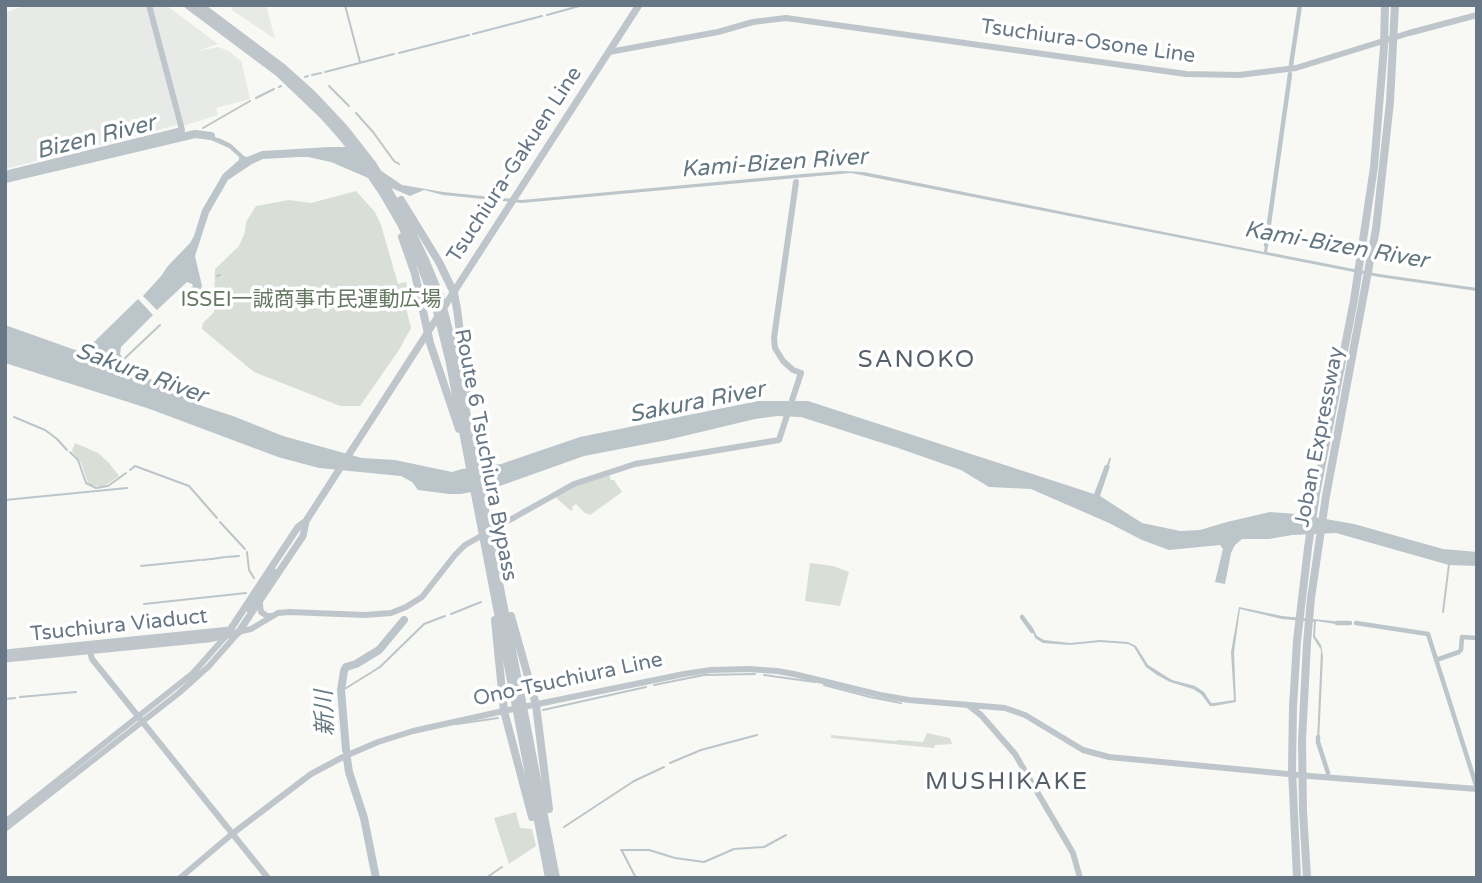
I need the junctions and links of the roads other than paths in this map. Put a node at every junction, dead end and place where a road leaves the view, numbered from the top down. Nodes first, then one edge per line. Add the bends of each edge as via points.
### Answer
1 (149, 5) edge
2 (180, 5) edge
3 (188, 5) edge
4 (199, 5) edge
5 (639, 5) edge
6 (1385, 5) edge
7 (1395, 5) edge
8 (208, 12) edge
9 (1477, 15) edge
10 (608, 52) junction
11 (311, 98) junction
12 (5, 174) edge
13 (796, 183) dead end
14 (399, 202) junction
15 (401, 224) junction
16 (454, 293) junction
17 (437, 300) junction
18 (428, 333) junction
19 (466, 429) junction
20 (308, 519) junction
21 (488, 538) junction
22 (499, 599) junction
23 (260, 601) junction
24 (271, 616) junction
25 (228, 633) junction
26 (238, 633) junction
27 (89, 647) junction
28 (5, 656) edge
29 (967, 704) junction
30 (536, 705) junction
31 (504, 711) junction
32 (141, 719) junction
33 (1477, 789) edge
34 (541, 817) junction
35 (5, 822) edge
36 (5, 829) edge
37 (232, 834) junction
38 (548, 854) junction
39 (180, 878) edge
40 (268, 878) edge
41 (549, 878) edge
42 (556, 878) edge
43 (1080, 878) edge
44 (1297, 878) edge
45 (1307, 878) edge

1 - 12 street via 182,130
2 - 11 highway
3 - 8 highway, Route 6 Tsuchiura Bypass
4 - 8 highway, Route 6 Tsuchiura Bypass
5 - 10 main road, Tsuchiura-Gakuen Line
6 - 44 highway, Joban Expressway via 1374,167 1354,300 1316,494 1297,642 1292,769
7 - 45 highway, Joban Expressway via 1376,229 1326,496 1307,643 1302,771
8 - 11 highway, Route 6 Tsuchiura Bypass via 262,51
9 - 10 street, Tsuchiura-Osone Line via 1296,68 1231,76 1179,73 786,18
10 - 16 main road, Tsuchiura-Gakuen Line
11 - 14 highway, Route 6 Tsuchiura Bypass via 386,177
11 - 15 highway, Route 6 Tsuchiura Bypass via 347,141
13 - 24 street via 774,338 783,361 800,376 779,440 635,464 574,484 465,545 422,597 391,613 289,612
14 - 16 highway
14 - 17 highway, Route 6 Tsuchiura Bypass
15 - 17 highway, Route 6 Tsuchiura Bypass
15 - 18 highway
16 - 18 main road, Tsuchiura-Gakuen Line
16 - 19 highway via 467,382
17 - 19 highway, Route 6 Tsuchiura Bypass
18 - 19 highway
18 - 20 main road, Tsuchiura-Gakuen Line
19 - 21 highway, Route 6 Tsuchiura Bypass
19 - 21 highway, Route 6 Tsuchiura Bypass
20 - 23 main road, Tsuchiura-Gakuen Line via 303,536
20 - 25 main road, Tsuchiura-Gakuen Line via 298,527
20 - 28 main road, Tsuchiura Viaduct via 248,611 230,628
21 - 22 highway, Route 6 Tsuchiura Bypass
22 - 30 highway via 509,608
22 - 31 highway via 496,627
22 - 34 highway, Route 6 Tsuchiura Bypass
23 - 24 street via 261,612
23 - 26 main road, Tsuchiura-Gakuen Line
24 - 26 street
25 - 26 main road
25 - 27 main road
25 - 32 street via 193,673
26 - 32 street via 198,677
27 - 28 main road
27 - 32 street via 92,659
29 - 30 street, Ono-Tsuchiura Line via 909,700 794,674 736,669 684,674
29 - 33 street, Ono-Tsuchiura Line via 1015,710 1097,755
29 - 43 street via 1015,754 1073,853
30 - 31 street, Ono-Tsuchiura Line
30 - 34 highway
31 - 34 highway
31 - 37 street, Ono-Tsuchiura Line via 413,731 355,751 312,774
32 - 35 street
32 - 36 street
32 - 37 street
34 - 38 highway via 540,840
34 - 38 highway via 550,821
37 - 39 street, Ono-Tsuchiura Line
37 - 40 street
38 - 41 highway
38 - 42 highway

